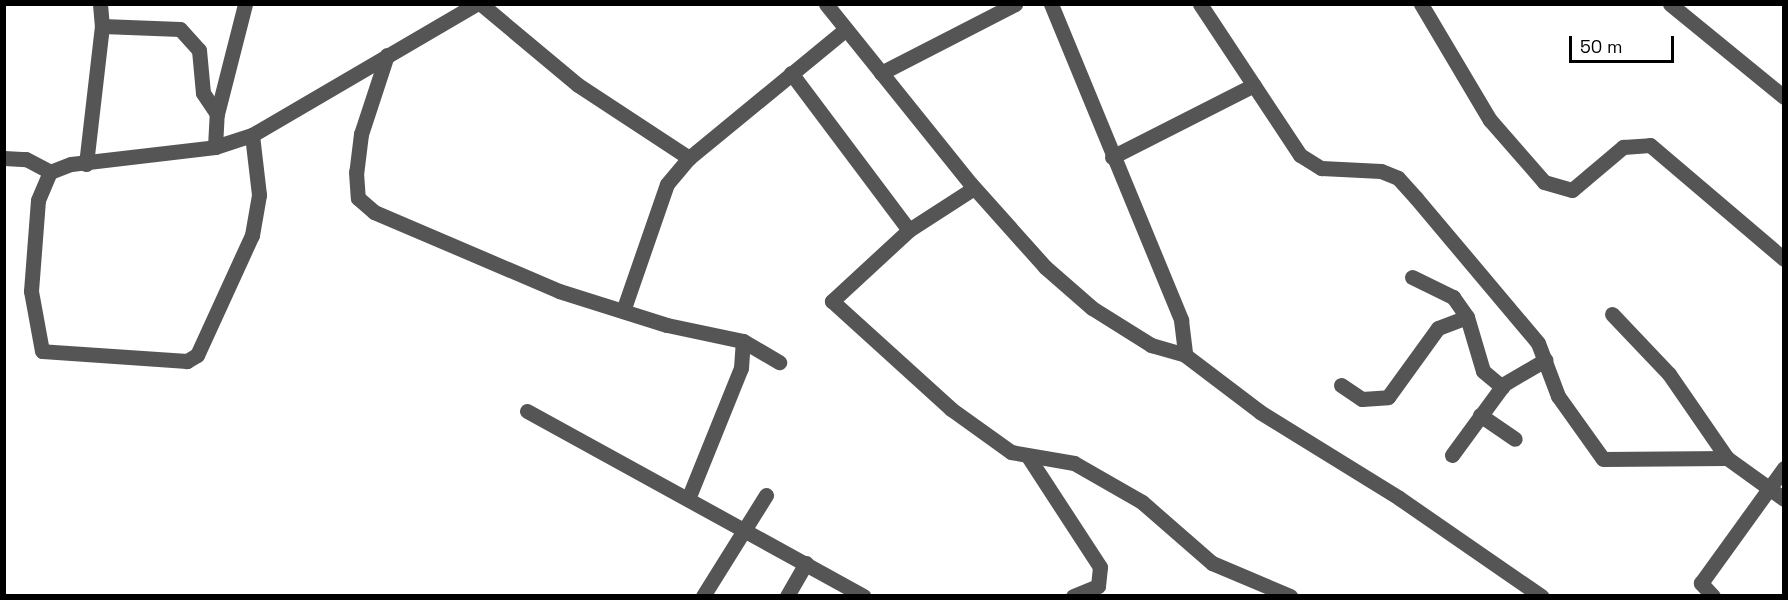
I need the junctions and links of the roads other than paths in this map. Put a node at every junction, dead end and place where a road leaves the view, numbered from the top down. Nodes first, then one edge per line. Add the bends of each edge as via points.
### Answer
1 (100, 4) edge
2 (245, 4) edge
3 (476, 4) edge
4 (481, 4) edge
5 (826, 4) edge
6 (1015, 4) edge
7 (1051, 4) edge
8 (1200, 4) edge
9 (1421, 4) edge
10 (1670, 4) edge
11 (102, 26) junction
12 (846, 29) junction
13 (387, 55) junction
14 (791, 73) junction
15 (881, 73) junction
16 (1254, 85) junction
17 (1784, 97) edge
18 (217, 114) junction
19 (252, 135) junction
20 (215, 147) junction
21 (1112, 157) junction
22 (4, 158) edge
23 (689, 158) junction
24 (86, 164) junction
25 (50, 172) junction
26 (974, 188) junction
27 (909, 230) junction
28 (1784, 259) edge
29 (1412, 277) dead end
30 (623, 311) junction
31 (1612, 314) dead end
32 (1467, 316) junction
33 (743, 341) junction
34 (1185, 355) junction
35 (1545, 360) junction
36 (779, 362) dead end
37 (1341, 385) dead end
38 (1502, 387) junction
39 (527, 411) dead end
40 (1480, 415) junction
41 (1515, 439) dead end
42 (1452, 455) dead end
43 (1029, 458) junction
44 (1727, 458) junction
45 (1784, 468) edge
46 (1770, 490) junction
47 (766, 495) dead end
48 (688, 498) junction
49 (1784, 500) edge
50 (746, 529) junction
51 (806, 563) junction
52 (1540, 595) edge
53 (703, 596) edge
54 (787, 596) edge
55 (864, 596) edge
56 (1073, 596) edge
57 (1290, 596) edge
58 (1713, 596) edge

1 - 11 street
2 - 18 street
3 - 13 street
4 - 23 street via 578,85
5 - 12 street
6 - 15 street
7 - 21 street
8 - 16 street
9 - 28 street via 1490,120 1544,182 1572,190 1623,147 1650,145
10 - 17 street
11 - 18 street via 180,29 199,50 203,93
11 - 24 street
12 - 14 street
12 - 15 street
13 - 19 street
13 - 30 street via 361,134 358,198 374,212 459,251
14 - 23 street
14 - 27 street
15 - 26 street
16 - 21 street
16 - 35 street via 1310,162 1398,178 1530,334
18 - 20 street
19 - 20 street
19 - 25 street via 259,195 252,236 197,355 187,361 42,351 32,291 38,200
20 - 24 street
21 - 34 street via 1181,320
22 - 25 street via 26,159
23 - 30 street via 657,204
24 - 25 street
26 - 27 street
26 - 34 street via 1045,267 1092,308 1151,345
27 - 43 street via 832,301 951,409
29 - 32 street via 1453,297
30 - 33 street
31 - 44 street via 1669,374
32 - 37 street via 1438,328 1388,397 1362,399
32 - 38 street via 1483,371
33 - 36 street
33 - 48 street via 741,368
34 - 52 street via 1260,412 1399,498
35 - 38 street
35 - 44 street via 1558,396 1603,459
38 - 40 street
39 - 48 street
40 - 41 street
40 - 42 street
43 - 56 street via 1100,567 1098,586
43 - 57 street via 1045,456 1074,463 1142,502 1212,563
44 - 46 street
45 - 46 street
46 - 49 street
46 - 58 street via 1701,583
47 - 50 street
48 - 50 street
50 - 51 street
50 - 53 street
51 - 54 street
51 - 55 street

